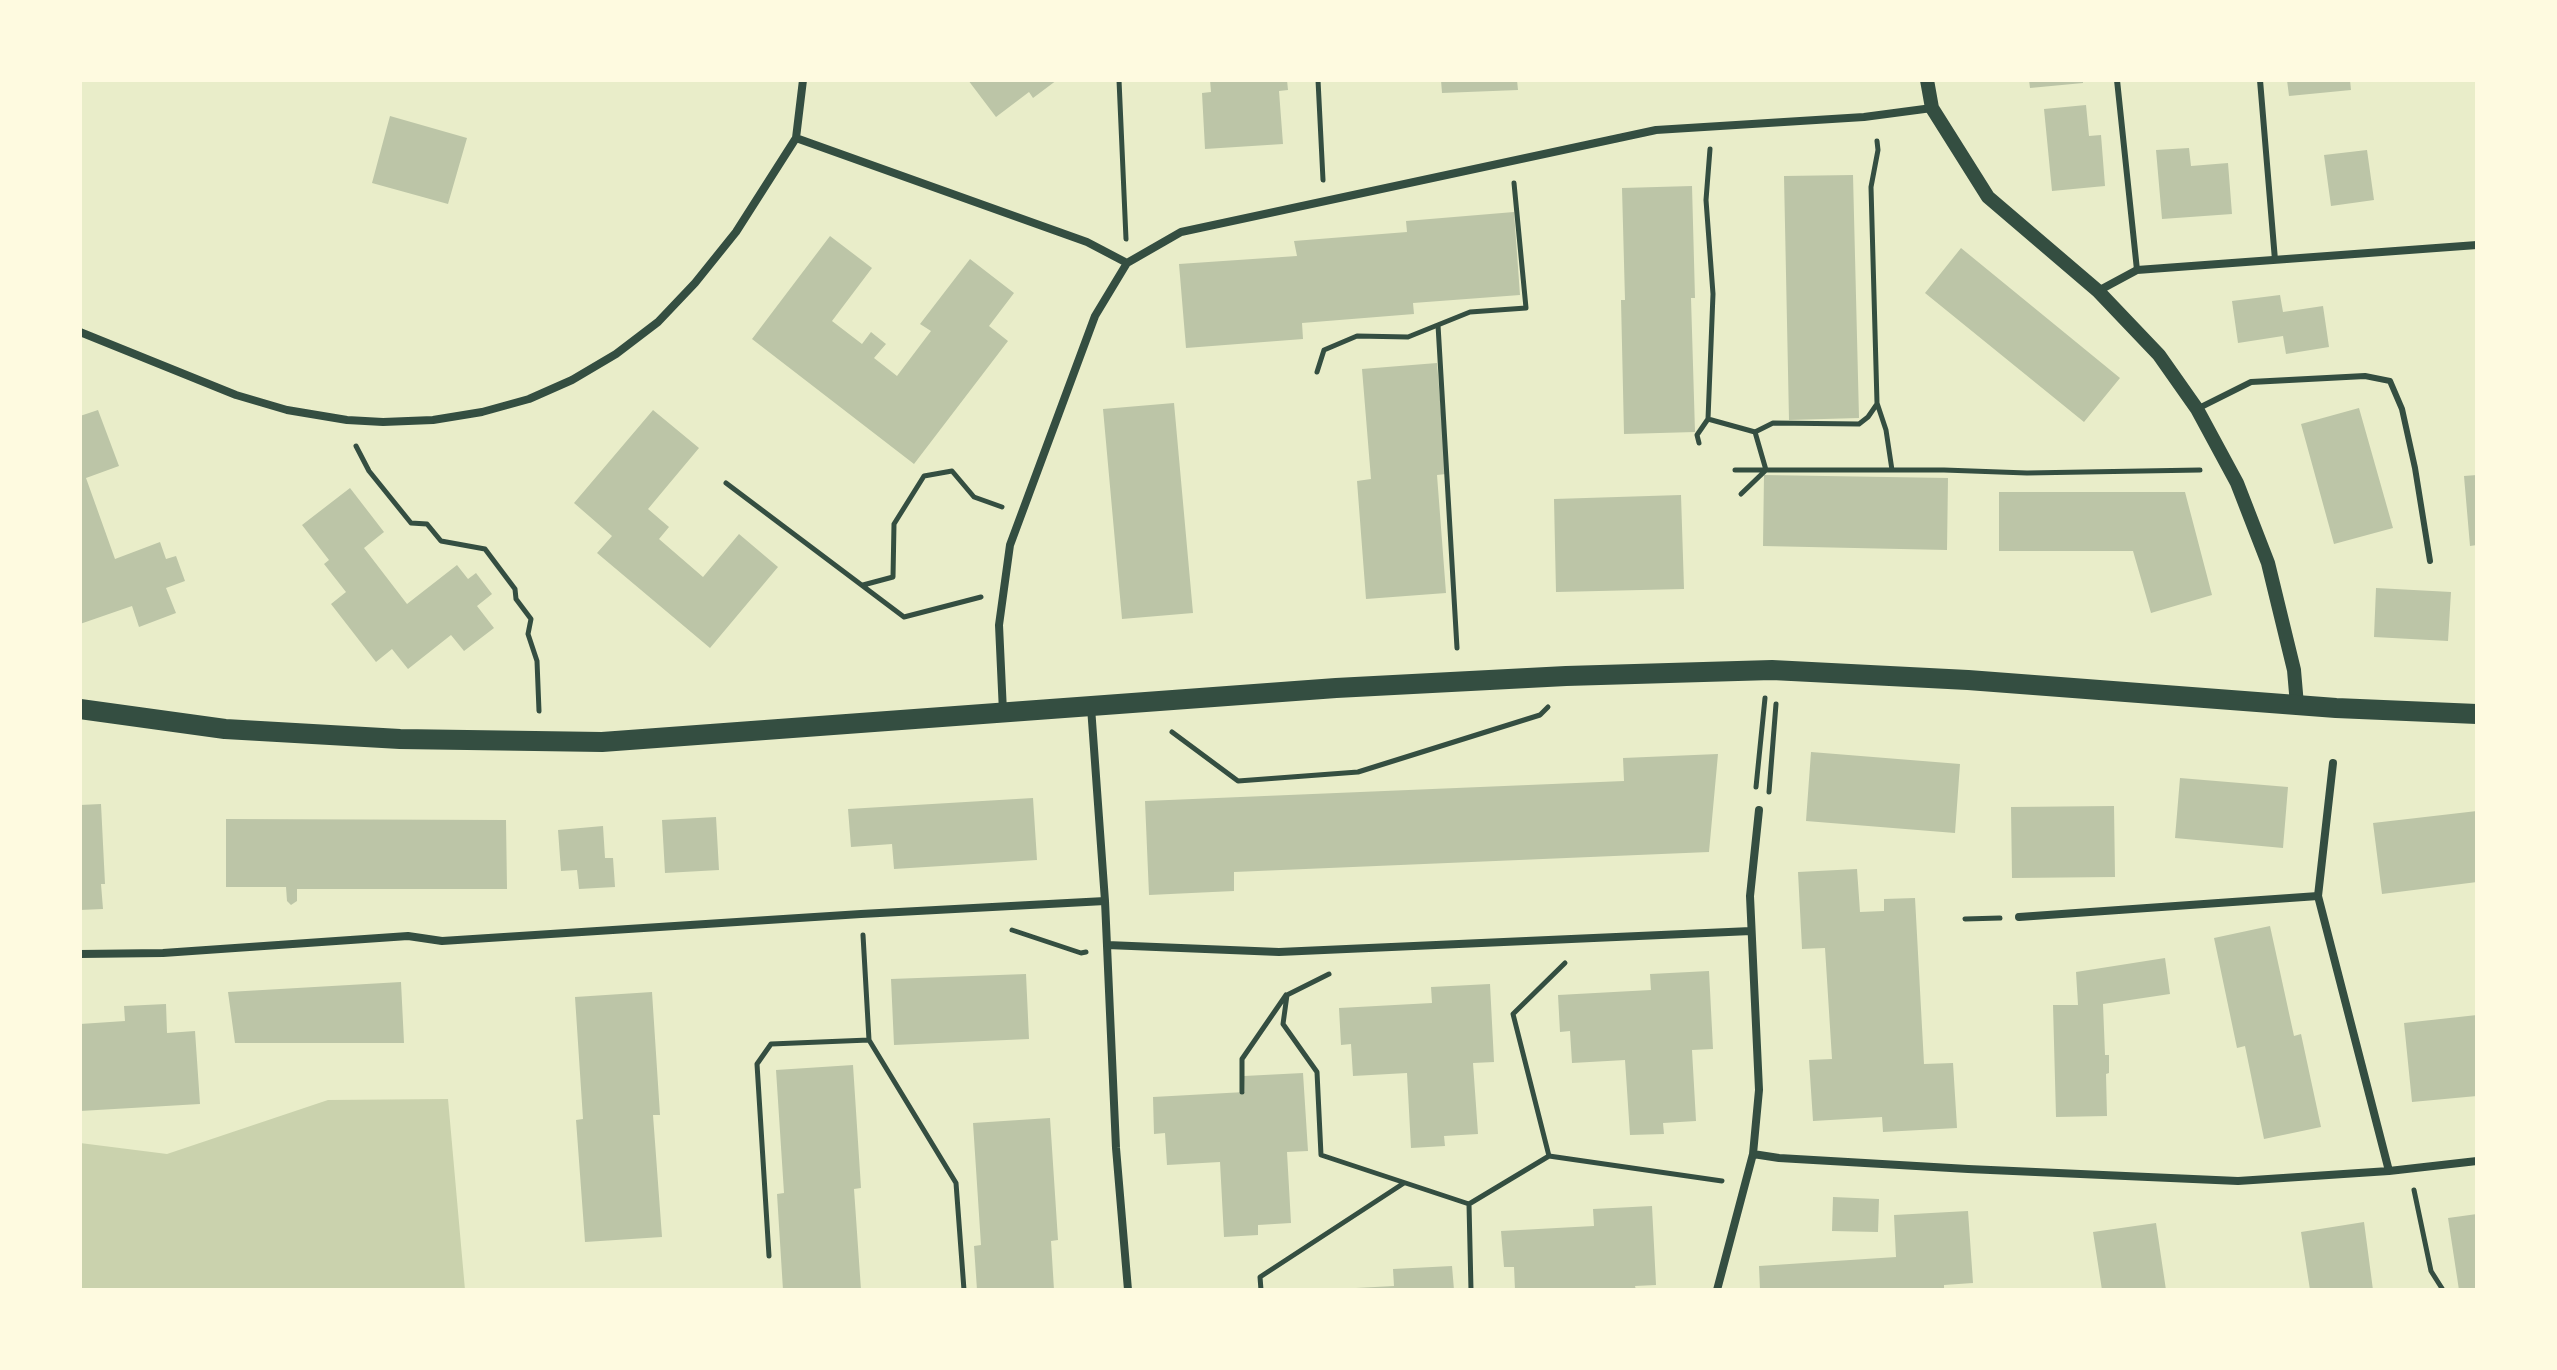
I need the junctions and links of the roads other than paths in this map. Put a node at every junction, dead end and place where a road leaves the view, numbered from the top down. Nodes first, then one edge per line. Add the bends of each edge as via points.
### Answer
1 (803, 80) edge
2 (1927, 80) edge
3 (2117, 80) edge
4 (2260, 80) edge
5 (1932, 108) junction
6 (796, 138) junction
7 (2477, 245) edge
8 (2275, 260) junction
9 (1127, 263) junction
10 (2137, 270) junction
11 (2098, 291) junction
12 (80, 332) edge
13 (2197, 409) junction
14 (2430, 561) dead end
15 (2297, 705) junction
16 (1091, 706) junction
17 (80, 709) edge
18 (1003, 712) junction
19 (2477, 714) edge
20 (2333, 763) dead end
21 (1759, 810) road end
22 (2318, 896) junction
23 (1105, 901) junction
24 (2019, 917) road end
25 (1751, 931) junction
26 (1107, 945) junction
27 (80, 954) edge
28 (1753, 1154) junction
29 (2477, 1161) edge
30 (2389, 1171) junction
31 (1128, 1290) edge
32 (1717, 1290) edge

1 - 6 street
2 - 5 street
3 - 10 lane
4 - 8 lane
5 - 9 street via 1656,130 1181,232
5 - 11 street via 1988,197
6 - 9 street via 1087,242
6 - 12 street via 736,232 658,322 572,380 482,412 383,422 287,410
7 - 8 street
8 - 10 street
9 - 18 street via 1095,316 1010,545 999,625
10 - 11 street
11 - 13 street via 2159,355
13 - 14 lane via 2251,382 2365,376 2390,381 2402,409
13 - 15 street via 2237,483 2268,563 2294,670
15 - 16 main road via 1772,670 1480,680
15 - 19 main road
16 - 18 main road
16 - 23 street
17 - 18 main road via 225,729 602,742
20 - 22 street
21 - 25 street
22 - 24 street
22 - 30 street
23 - 26 street
23 - 27 street via 442,941 408,936
25 - 26 street via 1279,952
25 - 28 street via 1759,1090
26 - 31 street
28 - 30 street via 2238,1181
28 - 32 street
29 - 30 street

